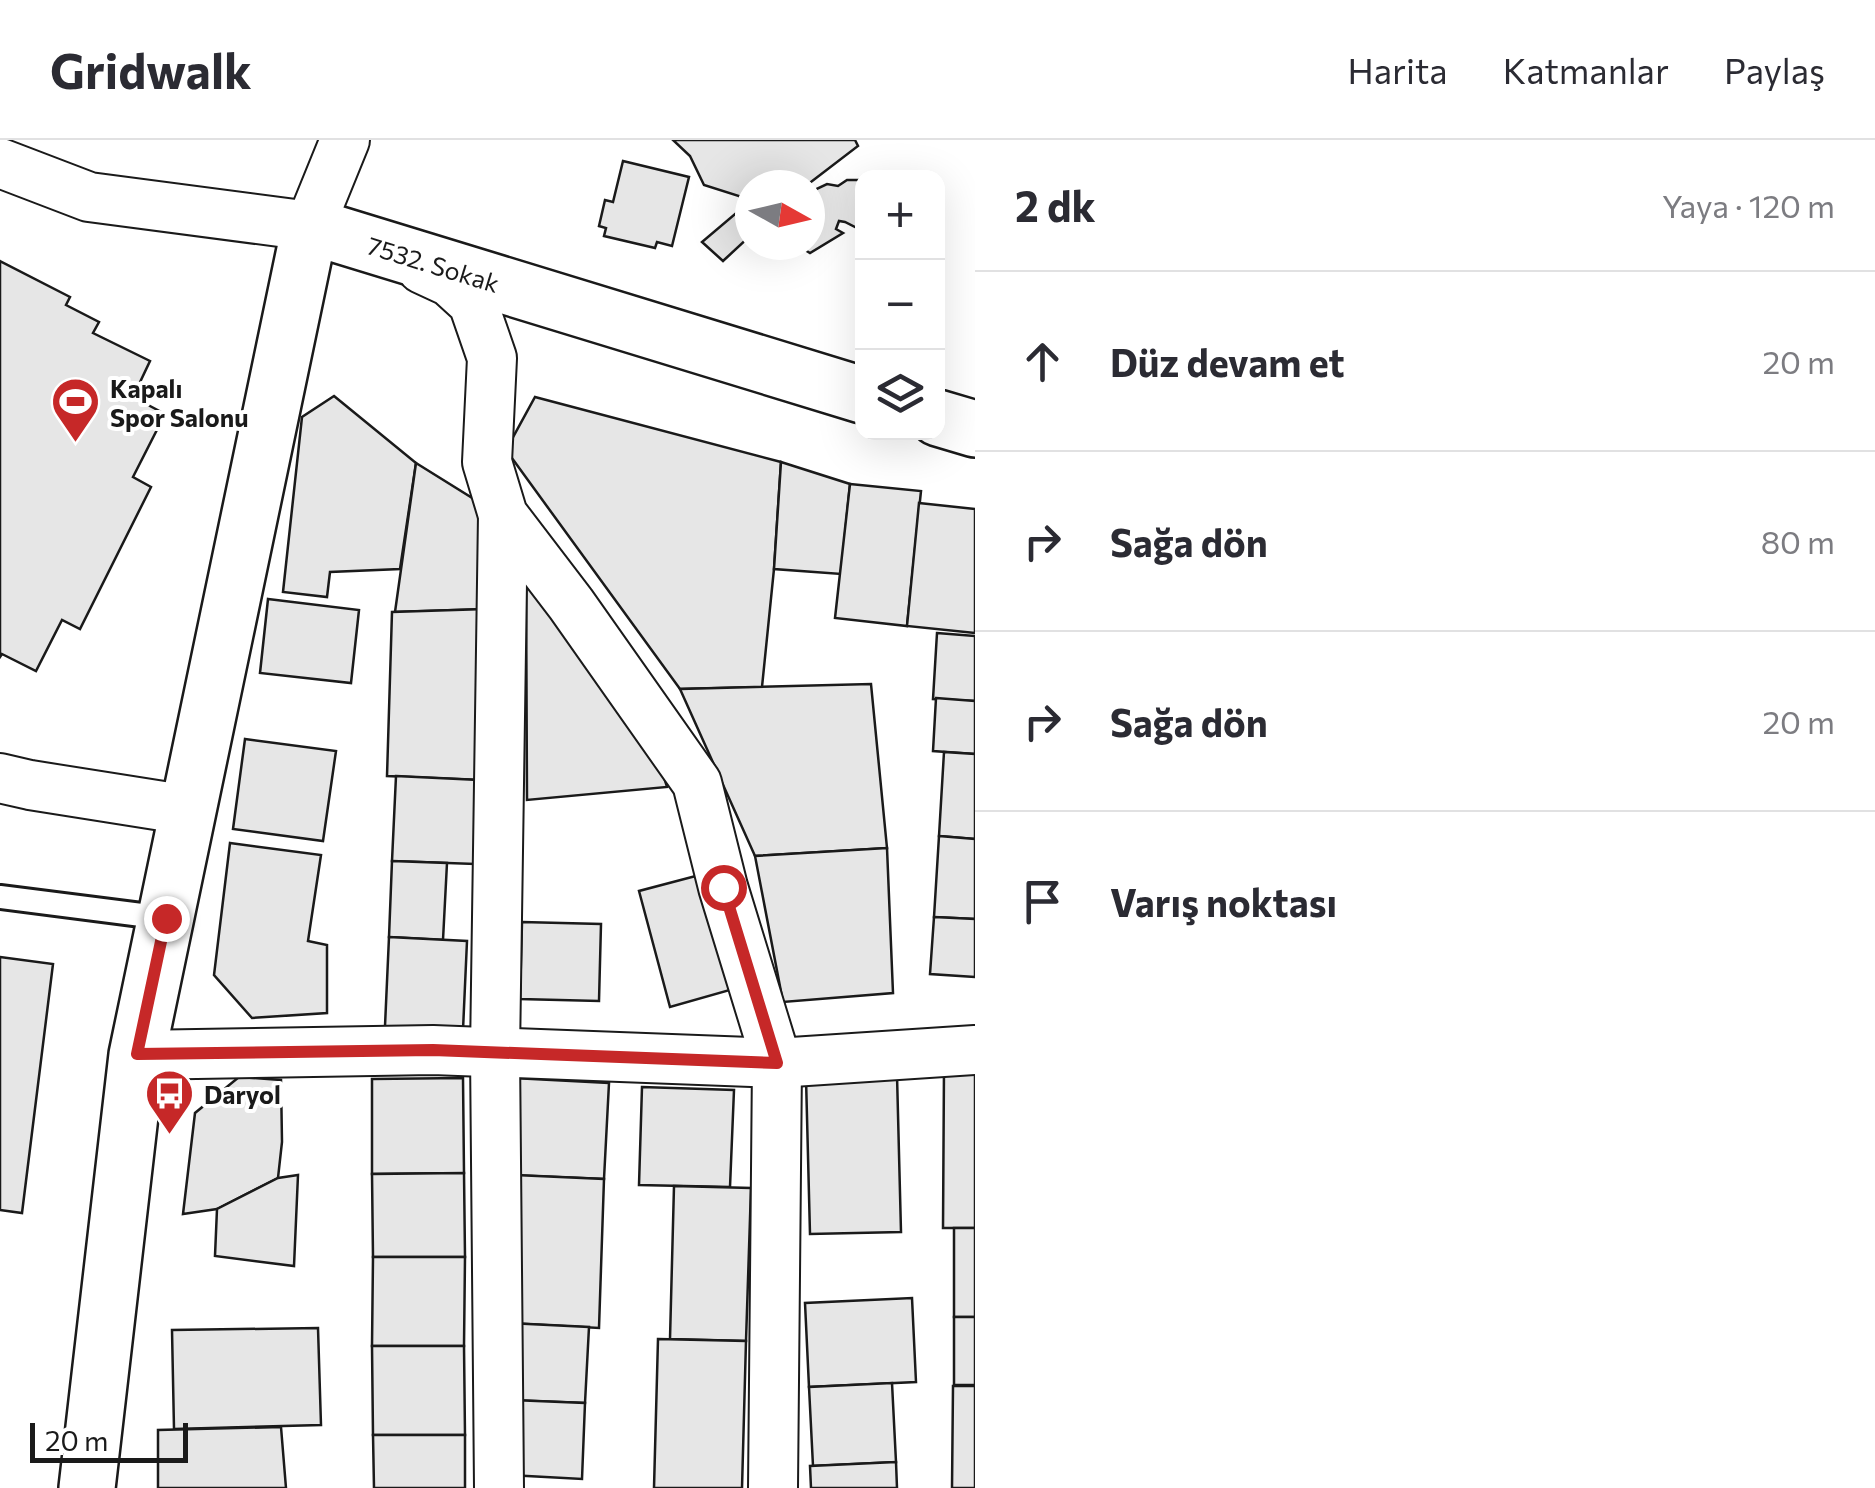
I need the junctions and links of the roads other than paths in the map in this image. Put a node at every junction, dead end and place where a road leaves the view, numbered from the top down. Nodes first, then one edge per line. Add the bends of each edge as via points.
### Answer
1 (346, 140) edge
2 (0, 163) edge
3 (310, 226) junction
4 (855, 393) edge
5 (945, 420) edge
6 (975, 429) edge
7 (503, 515) junction
8 (0, 778) edge
9 (188, 810) junction
10 (0, 897) edge
11 (166, 918) junction
12 (975, 1050) edge
13 (495, 1052) junction
14 (137, 1054) junction
15 (777, 1063) junction
16 (87, 1488) edge
17 (499, 1488) edge
18 (772, 1488) edge

1 - 3 street
2 - 3 street, 7532. Sokak via 89,197
3 - 4 street, 7532. Sokak
3 - 7 street via 450,282 473,304 492,358 487,462
3 - 9 street
5 - 6 street
7 - 13 street
7 - 15 street via 697,783
8 - 9 street
9 - 11 street
10 - 11 lane
11 - 14 street
12 - 15 street
13 - 14 street
13 - 15 street
13 - 17 street
14 - 16 street
15 - 18 street

